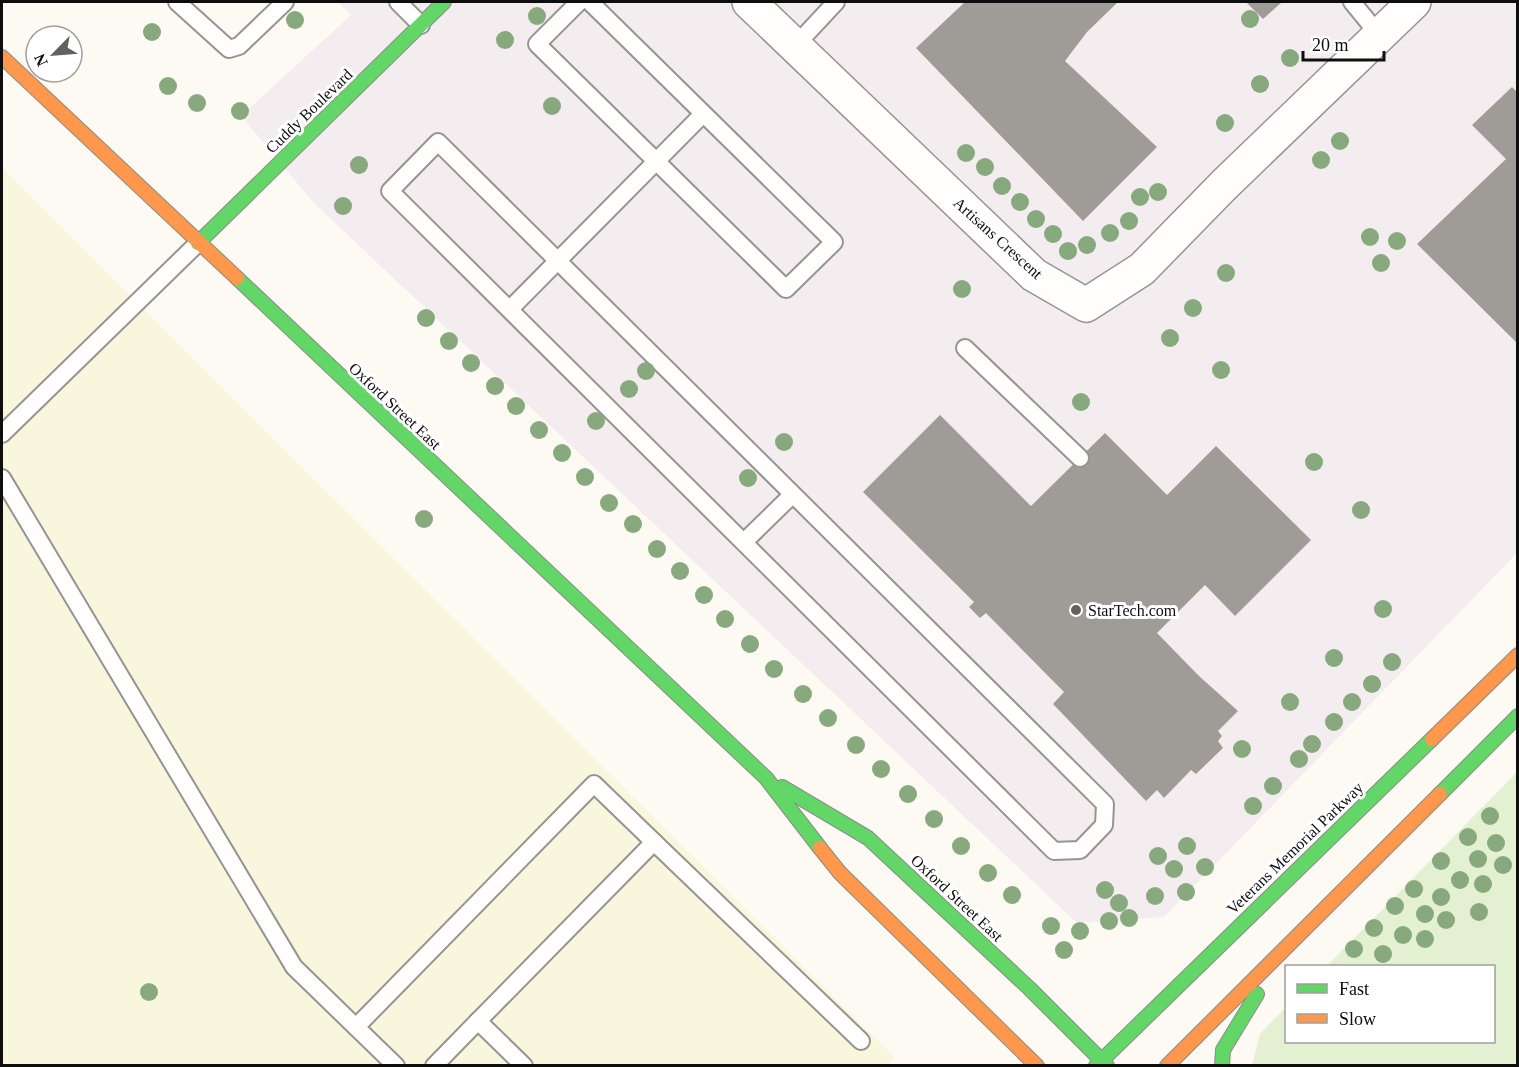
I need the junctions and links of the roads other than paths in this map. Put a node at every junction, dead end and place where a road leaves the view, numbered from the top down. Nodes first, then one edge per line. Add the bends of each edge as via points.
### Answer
1 (177, 2) edge
2 (285, 2) edge
3 (398, 2) edge
4 (444, 2) edge
5 (579, 2) edge
6 (590, 2) edge
7 (749, 2) edge
8 (836, 2) edge
9 (1352, 2) edge
10 (1414, 2) edge
11 (421, 25) junction
12 (1379, 35) junction
13 (795, 46) junction
14 (2, 57) edge
15 (703, 114) junction
16 (656, 161) junction
17 (198, 243) junction
18 (558, 262) junction
19 (510, 309) junction
20 (965, 348) dead end
21 (2, 434) edge
22 (1080, 458) dead end
23 (2, 478) edge
24 (792, 495) junction
25 (744, 542) junction
26 (1518, 655) edge
27 (1518, 716) edge
28 (766, 778) junction
29 (654, 842) junction
30 (1287, 947) junction
31 (478, 1021) junction
32 (356, 1027) junction
33 (861, 1041) dead end
34 (1102, 1063) edge
35 (396, 1065) edge
36 (434, 1065) edge
37 (524, 1065) edge
38 (1037, 1065) edge
39 (1167, 1065) edge
40 (1222, 1065) edge

1 - 2 lane via 229,50 239,46
3 - 11 lane
4 - 11 main road, Cuddy Boulevard
5 - 16 lane via 537,44
6 - 15 lane
7 - 13 street, Artisans Crescent
8 - 13 lane
9 - 12 lane
10 - 12 street, Artisans Crescent
11 - 17 main road, Cuddy Boulevard
12 - 13 street, Artisans Crescent via 1142,269 1086,305 1034,275
14 - 17 main road, Oxford Street East
15 - 16 lane
15 - 16 lane via 834,242 786,290
16 - 18 lane
17 - 21 lane
17 - 28 main road, Oxford Street East
18 - 19 lane
18 - 19 lane via 438,142 390,191
18 - 24 lane
19 - 25 lane
20 - 22 lane
23 - 32 lane via 294,967
24 - 25 lane
24 - 25 lane via 1104,804 1104,825 1080,850 1054,851
26 - 34 main road, Veterans Memorial Parkway
27 - 30 main road
28 - 34 main road, Oxford Street East via 868,838 1029,988
28 - 38 main road, Oxford Street East via 840,873
29 - 31 lane
29 - 32 lane via 594,784
29 - 33 lane
30 - 39 main road
30 - 40 main road via 1223,1050
31 - 36 lane
31 - 37 lane
32 - 35 lane

